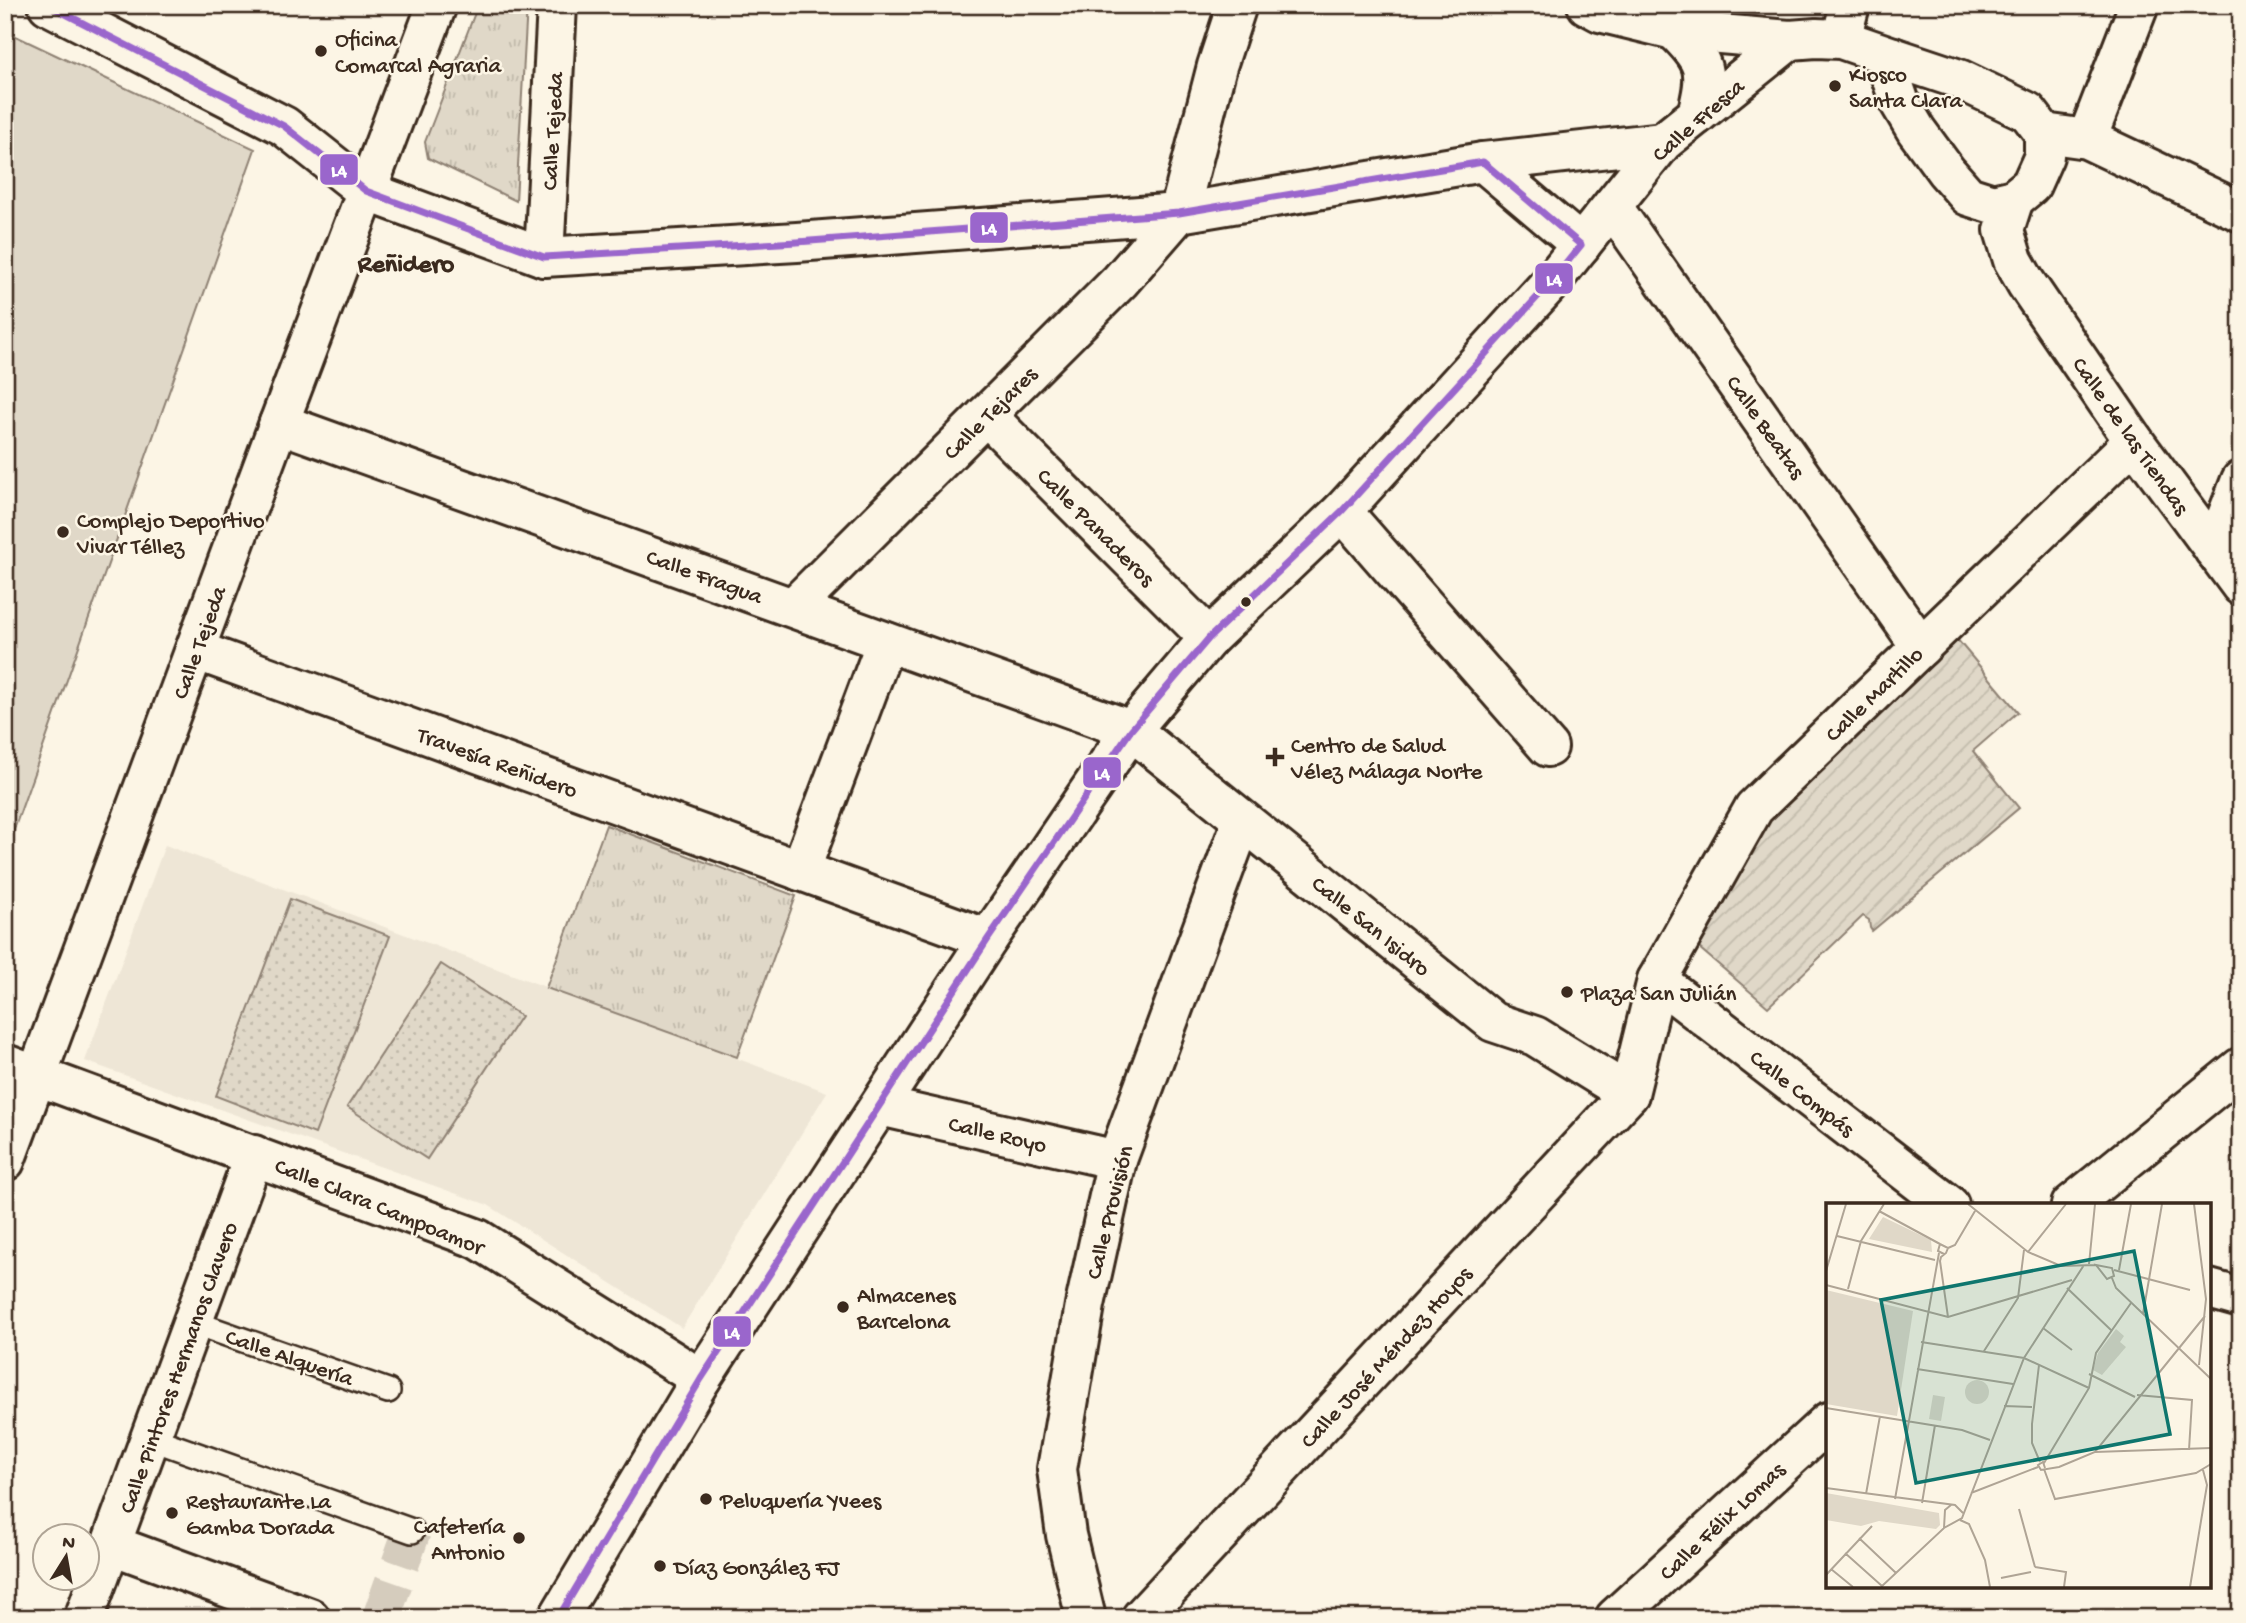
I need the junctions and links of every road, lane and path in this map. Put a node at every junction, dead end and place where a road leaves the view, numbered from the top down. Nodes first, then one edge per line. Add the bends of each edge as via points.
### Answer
1 (48, 5) edge
2 (436, 5) edge
3 (557, 5) edge
4 (1237, 5) edge
5 (1587, 5) edge
6 (2139, 5) edge
7 (1845, 22) edge
8 (1674, 30) junction
9 (1790, 40) junction
10 (1893, 57) junction
11 (1697, 115) junction
12 (2044, 133) junction
13 (2087, 139) junction
14 (1664, 142) junction
15 (1483, 162) junction
16 (366, 191) junction
17 (2014, 200) junction
18 (1612, 206) junction
19 (2241, 212) edge
20 (1179, 213) junction
21 (1581, 245) junction
22 (544, 257) junction
23 (986, 415) junction
24 (279, 423) junction
25 (2134, 441) junction
26 (2241, 480) edge
27 (1342, 511) junction
28 (2214, 550) junction
29 (2241, 586) edge
30 (794, 607) junction
31 (1209, 638) junction
32 (886, 642) junction
33 (1921, 647) junction
34 (195, 650) junction
35 (1131, 730) junction
36 (1548, 747) dead end
37 (1242, 821) junction
38 (800, 871) junction
39 (988, 939) junction
40 (1657, 980) junction
41 (2241, 1067) edge
42 (21, 1070) edge
43 (1629, 1094) junction
44 (880, 1106) junction
45 (254, 1155) junction
46 (1117, 1160) junction
47 (5, 1161) edge
48 (1946, 1203) edge
49 (2073, 1203) edge
50 (2211, 1290) edge
51 (2241, 1298) edge
52 (192, 1322) junction
53 (701, 1379) junction
54 (388, 1391) dead end
55 (1826, 1424) edge
56 (150, 1438) junction
57 (412, 1531) dead end
58 (112, 1545) junction
59 (84, 1618) edge
60 (310, 1618) edge
61 (558, 1618) edge
62 (1086, 1618) edge
63 (1141, 1618) edge
64 (1615, 1618) edge

1 - 16 street via 284,126
2 - 16 street, Calle Tejeda
3 - 22 street, Calle Tejeda
4 - 20 street
5 - 8 street
6 - 13 street
7 - 9 street via 1816,38
7 - 10 street
8 - 9 street
8 - 11 street via 1702,65 1704,84
9 - 11 street, Calle Fresca
10 - 12 street via 1959,79 2028,112
10 - 17 street via 1890,74 1900,103 1946,171 1968,196 1993,204
11 - 14 street, Calle Fresca
12 - 13 street
12 - 17 street via 2044,156 2031,185
13 - 19 street
14 - 15 street
14 - 18 street, Calle Fresca
15 - 20 street
15 - 21 street
16 - 22 street
16 - 24 street, Calle Tejeda
17 - 25 street, Calle de las Tiendas via 2004,230 2013,261
18 - 21 street, Calle Fresca
18 - 33 street, Calle Beatas
20 - 22 street
20 - 23 street, Calle Tejares via 1120,281
21 - 27 street, Calle Fresca
23 - 30 street, Calle Tejares
23 - 31 street, Calle Panaderos
24 - 30 street, Calle Fragua
24 - 34 street, Calle Tejeda
25 - 28 street, Calle de las Tiendas
25 - 33 street, Calle Martillo
26 - 28 street
27 - 31 street, Calle Fresca
27 - 36 street
28 - 29 street, Calle de las Tiendas
30 - 32 street, Calle Fragua
31 - 35 street, Calle Fresca
32 - 35 street, Calle Fragua
32 - 38 street
33 - 40 street, Calle Martillo via 1754,808
34 - 38 street, Travesía Reñidero
34 - 42 street, Calle Tejeda
35 - 37 street, Calle San Isidro
35 - 39 street, Calle Fresca
37 - 43 street, Calle San Isidro via 1493,1022 1535,1035
37 - 46 street, Calle Provisión
38 - 39 street, Travesía Reñidero
39 - 44 street, Calle Fresca
40 - 43 street
40 - 48 street, Calle Compás
41 - 49 street
42 - 45 street, Calle Clara Campoamor
42 - 47 street, Calle Tejeda
43 - 63 street, Calle José Méndez Hoyos
44 - 46 street, Calle Royo
44 - 53 street, Calle Fresca
45 - 52 street, Calle Pintores Hermanos Clavero
45 - 53 street, Calle Clara Campoamor via 478,1240
46 - 62 street, Calle Provisión via 1057,1469 1066,1535
50 - 51 street
52 - 54 lane, Calle Alquería
52 - 56 street, Calle Pintores Hermanos Clavero
53 - 61 street, Calle Fresca
55 - 64 street, Calle Félix Lomas
56 - 57 lane
56 - 58 street, Calle Pintores Hermanos Clavero
58 - 59 street, Calle Pintores Hermanos Clavero
58 - 60 street

